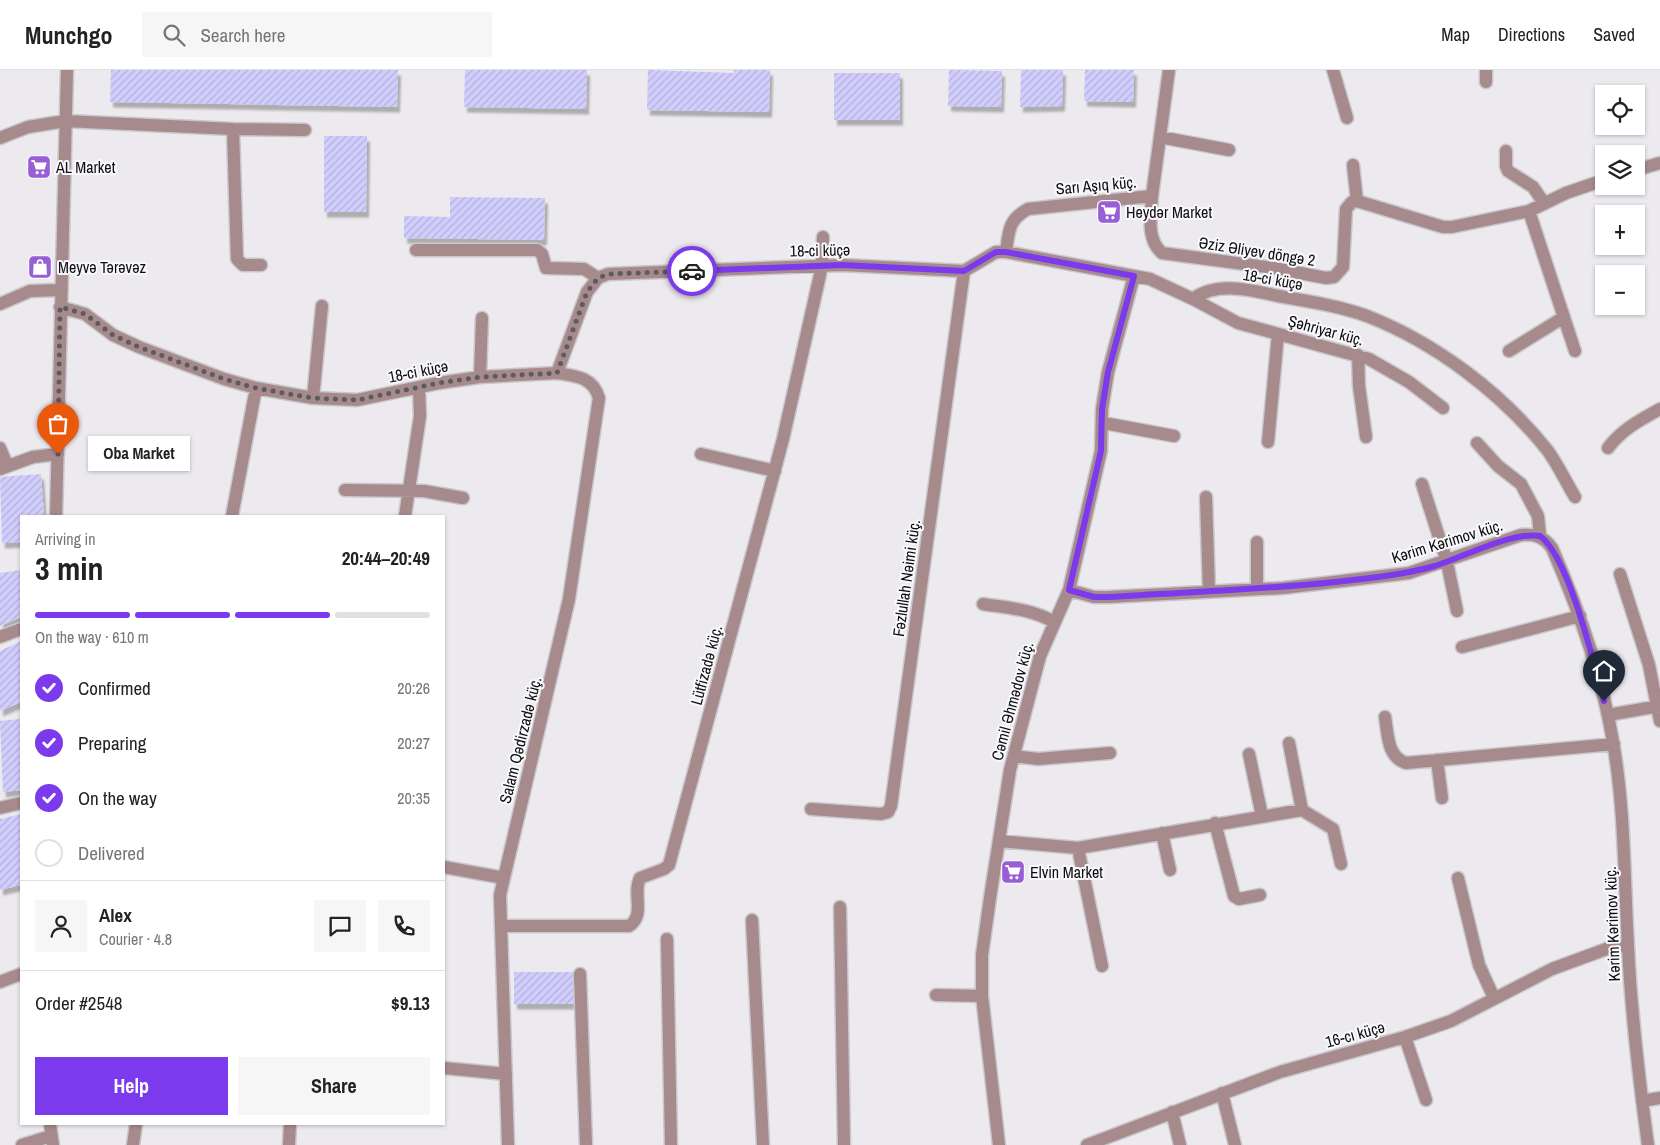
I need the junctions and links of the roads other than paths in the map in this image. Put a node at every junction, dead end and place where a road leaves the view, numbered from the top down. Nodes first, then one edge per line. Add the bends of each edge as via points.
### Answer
1 (68, 70) edge
2 (1169, 70) edge
3 (1333, 70) edge
4 (1348, 118) dead end
5 (65, 121) junction
6 (233, 129) junction
7 (305, 130) dead end
8 (1160, 137) junction
9 (0, 138) edge
10 (1229, 150) dead end
11 (1506, 151) dead end
12 (1660, 163) edge
13 (1353, 165) dead end
14 (1645, 167) edge
15 (1595, 183) edge
16 (1152, 196) junction
17 (1357, 201) junction
18 (1544, 203) junction
19 (1529, 211) junction
20 (823, 237) dead end
21 (416, 250) dead end
22 (1006, 252) junction
23 (261, 266) dead end
24 (822, 266) junction
25 (964, 271) junction
26 (1134, 276) junction
27 (598, 278) junction
28 (60, 290) junction
29 (1193, 299) junction
30 (0, 304) edge
31 (322, 306) dead end
32 (60, 307) junction
33 (1564, 317) junction
34 (482, 318) dead end
35 (1278, 334) junction
36 (1575, 351) dead end
37 (1509, 352) dead end
38 (1358, 355) junction
39 (557, 373) junction
40 (480, 377) junction
41 (419, 387) junction
42 (256, 388) junction
43 (312, 398) junction
44 (1443, 408) dead end
45 (1660, 409) edge
46 (1104, 423) junction
47 (1174, 436) dead end
48 (1366, 438) dead end
49 (1268, 442) dead end
50 (1477, 443) dead end
51 (0, 448) edge
52 (1608, 448) dead end
53 (58, 454) junction
54 (701, 454) dead end
55 (4, 467) edge
56 (774, 471) junction
57 (1422, 484) dead end
58 (345, 490) dead end
59 (410, 490) junction
60 (1206, 497) dead end
61 (1575, 497) dead end
62 (463, 498) dead end
63 (56, 515) edge
64 (232, 515) edge
65 (405, 515) edge
66 (1540, 536) junction
67 (1257, 542) dead end
68 (1447, 562) junction
69 (1620, 574) dead end
70 (1257, 589) junction
71 (1069, 590) junction
72 (1209, 591) junction
73 (983, 604) dead end
74 (1457, 611) dead end
75 (1580, 616) junction
76 (1054, 622) junction
77 (20, 629) edge
78 (0, 637) edge
79 (1462, 647) dead end
80 (1659, 706) edge
81 (1608, 715) junction
82 (1385, 717) dead end
83 (1660, 721) edge
84 (1289, 743) dead end
85 (1614, 744) junction
86 (1110, 753) dead end
87 (1248, 754) dead end
88 (1014, 756) junction
89 (1437, 760) junction
90 (1442, 798) dead end
91 (20, 803) edge
92 (0, 808) edge
93 (811, 810) dead end
94 (1302, 810) junction
95 (1262, 816) junction
96 (1215, 823) junction
97 (1162, 833) junction
98 (1000, 841) junction
99 (1078, 848) junction
100 (1341, 864) dead end
101 (445, 867) edge
102 (1170, 870) dead end
103 (504, 878) junction
104 (1458, 878) dead end
105 (1260, 895) dead end
106 (840, 907) dead end
107 (752, 920) dead end
108 (501, 926) junction
109 (667, 938) dead end
110 (1628, 944) junction
111 (1102, 966) dead end
112 (20, 974) edge
113 (580, 974) dead end
114 (0, 982) edge
115 (936, 995) dead end
116 (982, 996) junction
117 (1494, 998) junction
118 (1405, 1037) junction
119 (445, 1068) edge
120 (506, 1074) junction
121 (1222, 1093) junction
122 (1660, 1098) edge
123 (1426, 1100) dead end
124 (1642, 1101) junction
125 (1172, 1112) junction
126 (136, 1125) edge
127 (290, 1125) edge
128 (51, 1135) edge
129 (22, 1145) edge
130 (133, 1145) edge
131 (289, 1145) edge
132 (508, 1145) edge
133 (586, 1145) edge
134 (671, 1145) edge
135 (763, 1145) edge
136 (844, 1145) edge
137 (999, 1145) edge
138 (1087, 1145) edge
139 (1180, 1145) edge
140 (1234, 1145) edge
141 (1648, 1145) edge

1 - 5 street
2 - 8 street, Sarı Aşıq küç.
3 - 4 street
5 - 6 street
5 - 9 street via 28,127
5 - 28 street
6 - 7 street
6 - 23 street via 235,250 243,265
8 - 10 street
8 - 16 street, Sarı Aşıq küç.
11 - 18 street via 1508,171 1533,187
12 - 14 street
13 - 17 street
15 - 18 street
16 - 17 street, Əziz Əliyev döngə 2 via 1151,236 1154,246 1162,253 1326,278 1334,277 1343,266 1346,209
16 - 22 street, Sarı Aşıq küç. via 1028,209 1011,222
17 - 19 street via 1443,227
18 - 19 street
19 - 33 street
20 - 24 street, Lütfizadə küç.
21 - 27 street via 537,250 542,254 546,268 584,269
22 - 25 street via 996,252
22 - 26 street
24 - 25 street, 18-ci küçə
24 - 27 street, 18-ci küçə via 608,274
24 - 56 street, Lütfizadə küç.
25 - 93 street, Fəzlullah Nəimi küç. via 891,806 888,812 881,814
26 - 29 street via 1150,279
26 - 46 street, Cəmil Əhmədov küç. via 1108,372 1102,409
27 - 39 street via 587,292
28 - 30 street via 30,292
28 - 32 street
29 - 35 street, Şəhriyar küç. via 1238,323
29 - 61 street, 18-ci küçə via 1199,294 1240,288 1366,316 1395,329 1473,377 1509,409 1548,452
31 - 43 street
32 - 42 street, 18-ci küçə via 85,314 113,335 139,347
32 - 53 street
33 - 36 street
33 - 37 street
34 - 40 street
35 - 38 street, Şəhriyar küç.
35 - 49 street
38 - 44 street, Şəhriyar küç. via 1382,365
38 - 48 street
39 - 40 street, 18-ci küçə
39 - 103 street, Salam Qədirzadə küç. via 590,381 599,398 569,599
40 - 41 street, 18-ci küçə
41 - 43 street, 18-ci küçə via 357,400
41 - 59 street via 420,416
42 - 43 street, 18-ci küçə
42 - 64 street
45 - 52 street via 1634,423
46 - 47 street
46 - 71 street, Cəmil Əhmədov küç. via 1101,451
50 - 66 street via 1520,484 1538,516
51 - 55 street
53 - 55 street via 33,457
53 - 63 street
54 - 56 street
56 - 108 street, Lütfizadə küç. via 672,858 664,869 640,878 636,885 639,916 636,922 629,926
57 - 68 street
58 - 59 street
59 - 62 street
59 - 65 street
60 - 72 street
66 - 68 street, Kərim Kərimov küç. via 1521,535
66 - 75 street, Kərim Kərimov küç. via 1552,548
67 - 70 street
68 - 70 street, Kərim Kərimov küç. via 1386,577
68 - 74 street
69 - 80 street
70 - 72 street, Kərim Kərimov küç.
71 - 72 street, Kərim Kərimov küç. via 1094,597
71 - 76 street, Cəmil Əhmədov küç.
73 - 76 street via 1036,613
75 - 79 street
75 - 81 street, Kərim Kərimov küç.
76 - 88 street, Cəmil Əhmədov küç. via 1040,656
77 - 78 street
80 - 81 street
80 - 83 street
81 - 85 street, Kərim Kərimov küç.
82 - 89 street via 1393,755 1397,760 1406,763
84 - 94 street
85 - 89 street
85 - 110 street, Kərim Kərimov küç. via 1623,829
86 - 88 street via 1038,759
87 - 95 street
88 - 98 street, Cəmil Əhmədov küç.
89 - 90 street
91 - 92 street
94 - 95 street
94 - 100 street via 1333,828
95 - 96 street
96 - 97 street
96 - 105 street via 1234,896 1239,899
97 - 99 street
97 - 102 street
98 - 99 street
98 - 116 street, Cəmil Əhmədov küç. via 982,955
99 - 111 street
101 - 103 street
103 - 108 street, Salam Qədirzadə küç. via 500,895
104 - 117 street via 1479,965
106 - 136 street
107 - 135 street
108 - 120 street, Salam Qədirzadə küç.
109 - 134 street
110 - 117 street, 16-cı küçə via 1552,969
110 - 124 street, Kərim Kərimov küç. via 1633,1030
112 - 114 street
113 - 133 street
115 - 116 street
116 - 137 street, Cəmil Əhmədov küç.
117 - 118 street, 16-cı küçə via 1464,1015
118 - 121 street, 16-cı küçə via 1311,1062
118 - 123 street
119 - 120 street
120 - 132 street, Salam Qədirzadə küç.
121 - 125 street, 16-cı küçə
121 - 140 street
122 - 124 street
124 - 141 street, Kərim Kərimov küç.
125 - 138 street, 16-cı küçə
125 - 139 street
126 - 130 street
127 - 131 street
128 - 129 street

